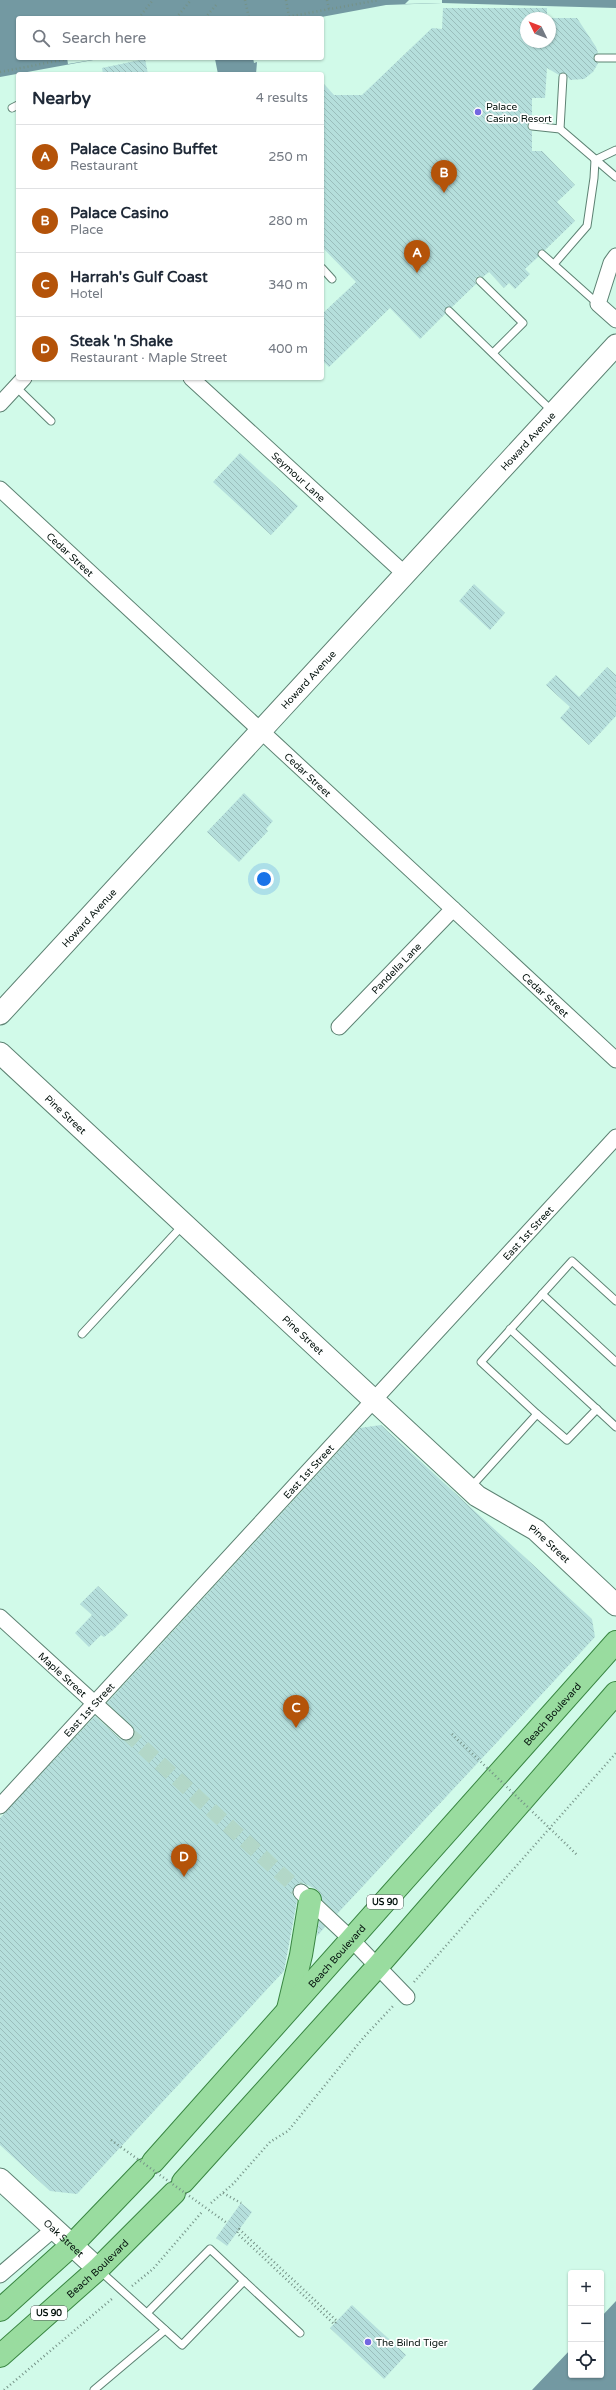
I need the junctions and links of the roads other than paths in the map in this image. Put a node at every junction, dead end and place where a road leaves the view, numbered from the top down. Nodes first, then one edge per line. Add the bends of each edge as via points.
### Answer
1 (598, 58) dead end
2 (616, 58) edge
3 (562, 77) dead end
4 (532, 126) dead end
5 (560, 129) junction
6 (616, 150) edge
7 (595, 160) junction
8 (616, 177) edge
9 (542, 254) dead end
10 (616, 256) edge
11 (554, 264) junction
12 (324, 270) edge
13 (332, 279) dead end
14 (480, 281) dead end
15 (598, 304) junction
16 (449, 310) dead end
17 (616, 320) edge
18 (616, 345) edge
19 (493, 354) junction
20 (193, 380) edge
21 (20, 382) edge
22 (0, 404) edge
23 (554, 413) junction
24 (50, 420) dead end
25 (0, 489) edge
26 (406, 575) junction
27 (260, 732) junction
28 (453, 909) junction
29 (0, 1014) edge
30 (339, 1027) dead end
31 (0, 1053) edge
32 (616, 1060) edge
33 (616, 1137) edge
34 (185, 1223) junction
35 (542, 1294) junction
36 (616, 1301) edge
37 (510, 1329) junction
38 (82, 1334) dead end
39 (616, 1362) edge
40 (375, 1399) junction
41 (597, 1409) junction
42 (537, 1414) junction
43 (616, 1427) edge
44 (470, 1488) junction
45 (616, 1605) edge
46 (0, 1617) edge
47 (616, 1642) edge
48 (616, 1693) edge
49 (95, 1703) junction
50 (126, 1732) tunnel mouth
51 (0, 1806) edge
52 (305, 1896) joint
53 (351, 1939) junction
54 (377, 1967) junction
55 (409, 1991) road end
56 (288, 2012) junction
57 (0, 2179) edge
58 (55, 2228) junction
59 (72, 2245) junction
60 (98, 2269) junction
61 (0, 2276) edge
62 (244, 2281) junction
63 (0, 2310) edge
64 (147, 2314) junction
65 (165, 2330) junction
66 (300, 2333) dead end
67 (0, 2356) edge
68 (94, 2390) edge

1 - 2 lane
3 - 5 lane
4 - 5 lane
5 - 7 lane
6 - 7 lane
7 - 8 lane
7 - 11 lane via 587,226
9 - 11 lane
10 - 15 street via 611,263
11 - 15 lane
12 - 13 lane
14 - 19 lane via 524,323
15 - 17 street
16 - 19 lane
18 - 23 main road, Howard Avenue
19 - 23 lane
20 - 26 street, Seymour Lane
21 - 22 street
21 - 24 lane
23 - 26 main road, Howard Avenue
25 - 27 street, Cedar Street
26 - 27 main road, Howard Avenue
27 - 28 street, Cedar Street
27 - 29 main road, Howard Avenue
28 - 30 street, Pandella Lane
28 - 32 street, Cedar Street
31 - 34 main road, Pine Street
33 - 40 street, East 1st Street
34 - 38 lane
34 - 40 main road, Pine Street
35 - 36 lane via 572,1261
35 - 37 lane
35 - 39 lane
37 - 41 lane
37 - 42 lane via 481,1362
40 - 44 main road, Pine Street
40 - 49 street, East 1st Street
41 - 42 lane via 567,1440
41 - 43 lane
42 - 44 lane
44 - 45 main road, Pine Street via 477,1496 536,1530
46 - 49 street, Maple Street
47 - 53 main road, Beach Boulevard / US 90
48 - 54 main road, Beach Boulevard / US 90
49 - 50 street, Maple Street
49 - 51 street, East 1st Street
52 - 53 street
52 - 56 main road via 301,1955
53 - 54 street
53 - 56 main road, Beach Boulevard / US 90
54 - 55 street
54 - 60 main road, Beach Boulevard / US 90 via 179,2188
56 - 59 main road, Beach Boulevard / US 90 via 148,2166
57 - 58 main road, Oak Street
58 - 59 main road, Oak Street
58 - 61 street
59 - 60 main road, Oak Street
59 - 63 main road, Beach Boulevard / US 90
60 - 64 lane, Oak Street
60 - 67 main road, Beach Boulevard / US 90
62 - 64 lane via 210,2249
62 - 65 lane, Oak Street via 182,2345
62 - 66 lane
64 - 65 lane, Oak Street
65 - 68 lane

